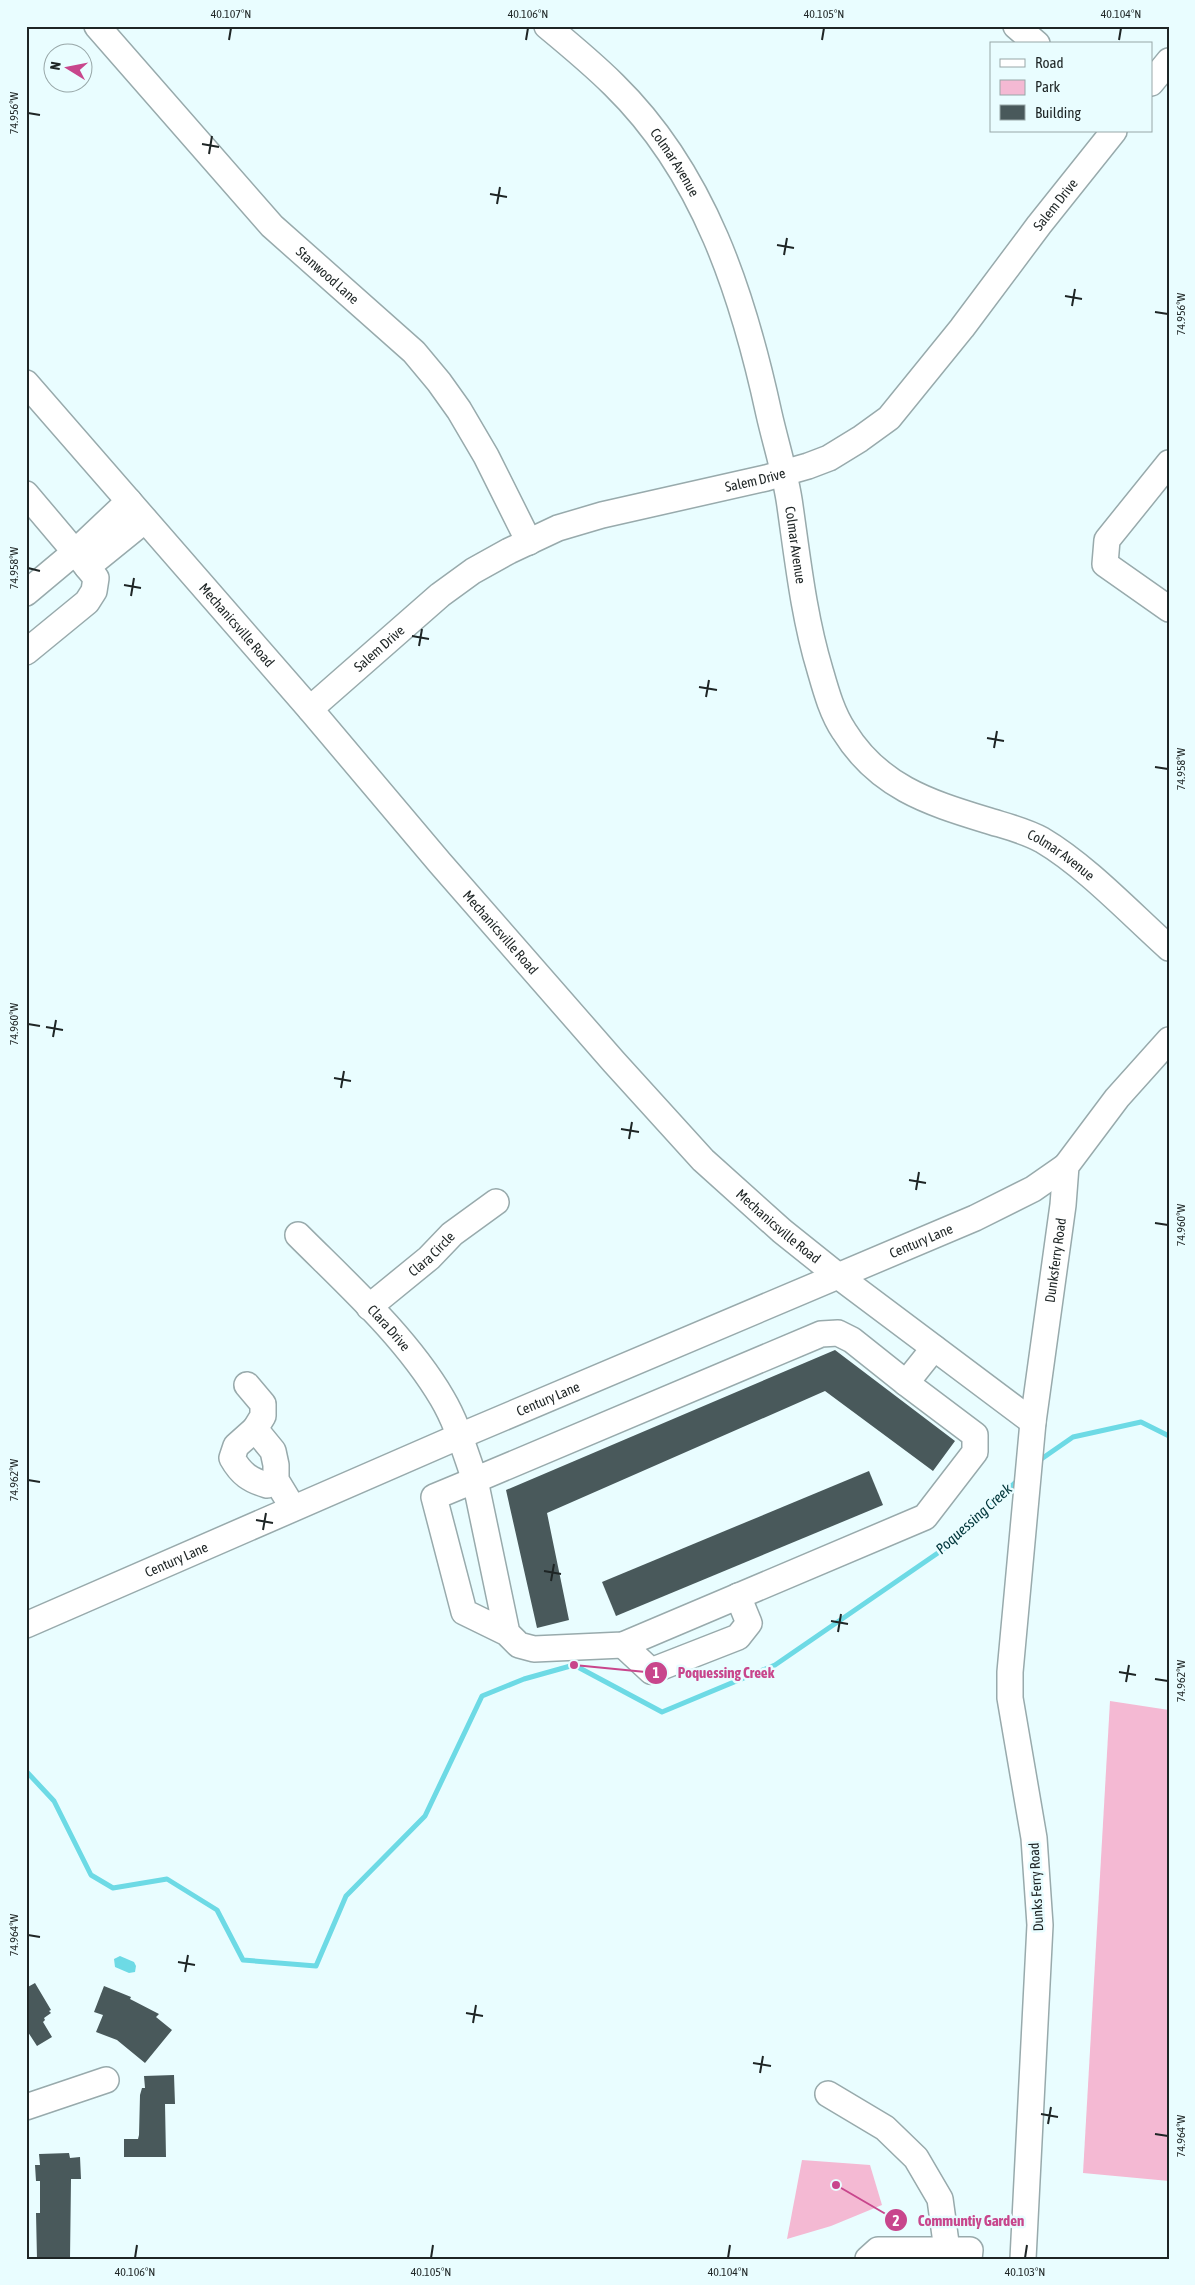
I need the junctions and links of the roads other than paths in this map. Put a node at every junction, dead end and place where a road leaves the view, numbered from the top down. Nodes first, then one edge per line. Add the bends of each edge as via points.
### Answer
1 (97, 26) edge
2 (547, 26) edge
3 (1016, 26) edge
4 (1035, 42) edge
5 (1169, 61) edge
6 (1152, 83) edge
7 (1113, 132) edge
8 (26, 383) edge
9 (1169, 463) edge
10 (784, 473) junction
11 (26, 494) edge
12 (137, 511) junction
13 (529, 542) junction
14 (81, 559) junction
15 (26, 593) edge
16 (1169, 609) edge
17 (26, 652) edge
18 (310, 710) junction
19 (1169, 948) edge
20 (1169, 1040) edge
21 (1066, 1166) junction
22 (496, 1202) dead end
23 (298, 1235) dead end
24 (837, 1275) junction
25 (369, 1307) junction
26 (934, 1348) junction
27 (906, 1383) junction
28 (247, 1385) dead end
29 (255, 1429) junction
30 (1031, 1434) junction
31 (460, 1436) junction
32 (276, 1480) junction
33 (475, 1480) junction
34 (293, 1508) junction
35 (1024, 1517) joint
36 (738, 1596) junction
37 (26, 1625) edge
38 (507, 1633) junction
39 (623, 1645) junction
40 (106, 2080) dead end
41 (828, 2094) dead end
42 (26, 2107) edge
43 (958, 2254) edge
44 (868, 2259) edge
45 (1023, 2259) edge

1 - 13 street, Stanwood Lane via 272,226 414,352 459,410
2 - 10 street, Colmar Avenue via 615,85 643,116 695,192 737,288 755,346
3 - 4 street
5 - 6 street
7 - 10 street, Salem Drive via 889,418 829,458
8 - 12 street, Mechanicsville Road
9 - 16 street via 1107,540 1105,564
10 - 13 street, Salem Drive via 602,515 558,528
10 - 19 street, Colmar Avenue via 805,615 818,666 836,718 869,764 912,794 1043,841 1075,864
11 - 14 street
12 - 14 street
12 - 18 street, Mechanicsville Road
13 - 18 street, Salem Drive via 473,571 440,595
14 - 15 street
14 - 17 street via 96,578 94,591 87,602
18 - 24 street, Mechanicsville Road via 470,898 703,1160
20 - 21 street via 1117,1098
21 - 24 street, Century Lane via 1033,1189 975,1218
21 - 30 street, Dunksferry Road
22 - 25 street, Clara Circle via 452,1234 429,1258
23 - 25 street, Clara Drive
24 - 26 street, Mechanicsville Road
24 - 31 street, Century Lane
25 - 31 street, Clara Drive via 437,1391
26 - 27 street
26 - 30 street, Mechanicsville Road
27 - 33 street via 852,1340 838,1333 821,1334
27 - 36 street via 975,1435 975,1452 925,1517
28 - 29 street via 263,1404 263,1416
29 - 32 street via 273,1451
29 - 32 street via 236,1446 232,1458 250,1480 267,1485
30 - 35 street, Dunksferry Road
31 - 33 street, Clara Drive
31 - 34 street, Century Lane
32 - 34 street
33 - 38 street, Clara Drive
33 - 38 street via 434,1496 464,1612
34 - 37 street, Century Lane
35 - 45 street, Dunks Ferry Road via 1010,1698 1034,1838 1040,1925
36 - 39 street
36 - 39 street via 749,1623 738,1637 651,1671
38 - 39 street via 519,1645 534,1649
40 - 42 street
41 - 43 street via 885,2128 916,2158 940,2199
43 - 44 street via 878,2250

